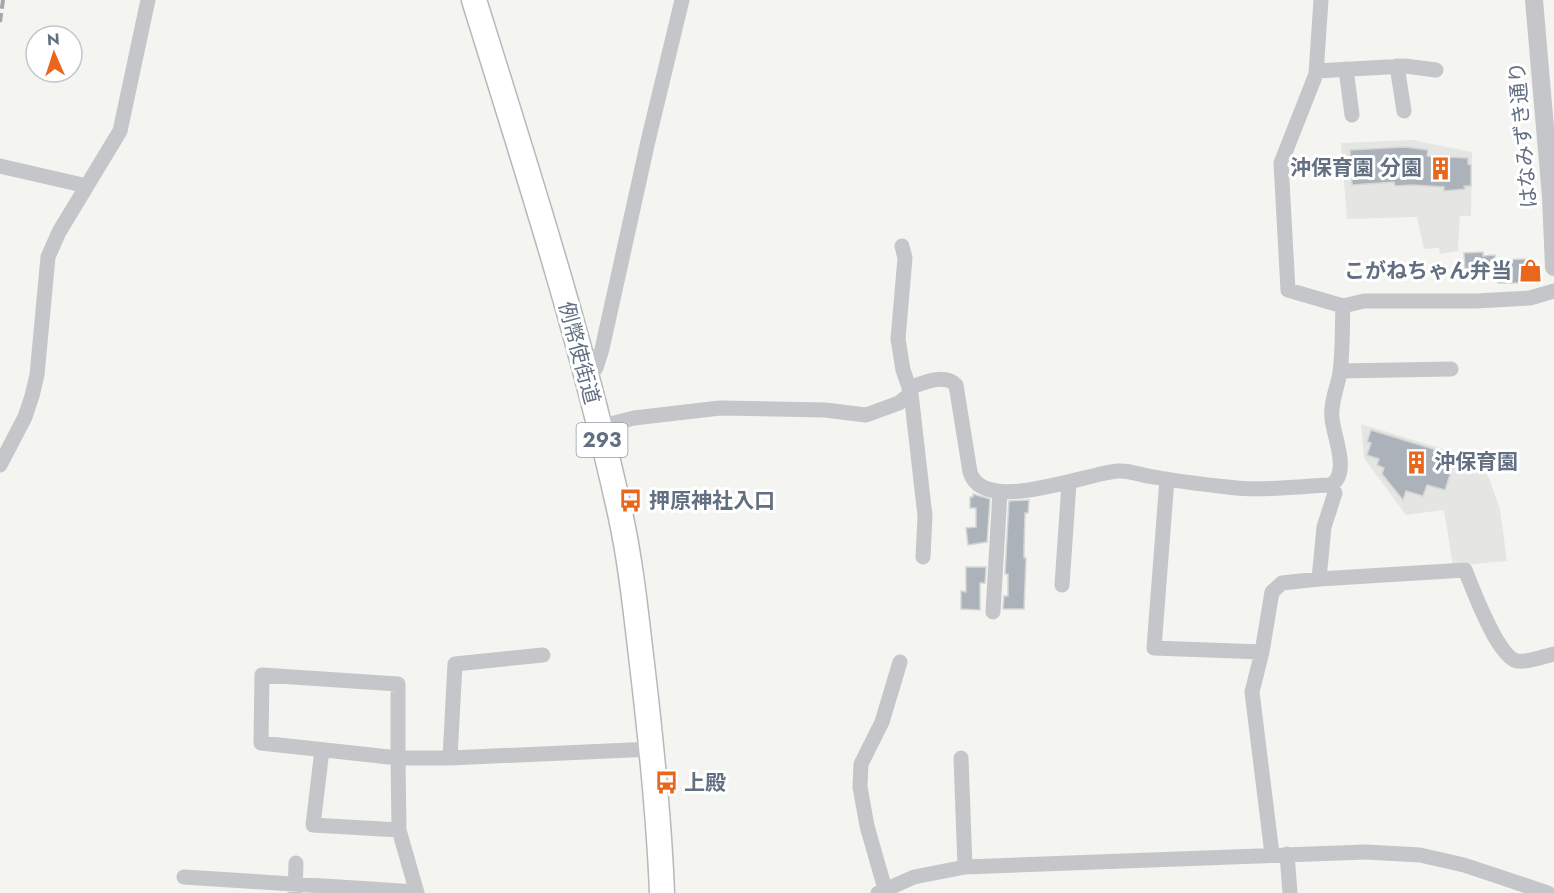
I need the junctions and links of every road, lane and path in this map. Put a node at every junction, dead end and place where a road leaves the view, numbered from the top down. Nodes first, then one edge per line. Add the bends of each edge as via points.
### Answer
1 (148, 0) edge
2 (474, 0) edge
3 (682, 0) edge
4 (1321, 0) edge
5 (1534, 0) edge
6 (1397, 66) junction
7 (1346, 69) junction
8 (1436, 70) dead end
9 (1316, 71) junction
10 (1404, 111) dead end
11 (1352, 116) dead end
12 (0, 166) edge
13 (87, 186) junction
14 (902, 246) dead end
15 (1554, 267) edge
16 (1554, 291) edge
17 (1343, 306) junction
18 (1451, 369) dead end
19 (1340, 371) junction
20 (587, 378) junction
21 (910, 390) junction
22 (599, 426) junction
23 (0, 465) edge
24 (1167, 479) junction
25 (1069, 483) junction
26 (1332, 485) junction
27 (1000, 492) junction
28 (923, 558) dead end
29 (1319, 579) junction
30 (1062, 585) dead end
31 (993, 612) dead end
32 (1262, 652) junction
33 (1554, 654) edge
34 (543, 655) dead end
35 (900, 662) dead end
36 (652, 749) junction
37 (322, 750) junction
38 (398, 758) junction
39 (450, 758) junction
40 (961, 758) dead end
41 (399, 830) junction
42 (1279, 854) junction
43 (296, 863) dead end
44 (965, 867) junction
45 (184, 877) dead end
46 (295, 888) edge
47 (882, 891) edge
48 (417, 893) edge
49 (662, 893) edge
50 (1290, 893) edge
51 (1548, 893) edge

1 - 13 street via 120,131
2 - 20 highway, 例幣使街道 / 293
3 - 20 street via 602,350 596,368
4 - 9 street
5 - 15 street, はなみずき通り
6 - 7 street
6 - 8 street
6 - 10 street
7 - 9 street
7 - 11 street
9 - 17 street via 1281,163 1288,290
12 - 13 street
13 - 23 street via 48,257 35,385 25,417
14 - 21 street via 905,258 898,339
16 - 17 street via 1519,298 1364,301
17 - 19 street
18 - 19 street
19 - 26 street via 1331,416 1340,470
20 - 22 highway, 例幣使街道 / 293
21 - 22 street via 899,403 866,415 720,408
21 - 27 street via 941,380 956,386 972,478 978,487
21 - 28 street via 925,516
22 - 36 highway, 例幣使街道 / 293 via 629,561
24 - 25 street via 1118,471
24 - 26 street via 1239,489
24 - 32 street via 1154,648
25 - 27 street
25 - 30 street
26 - 29 street via 1335,492 1324,527
27 - 31 street
29 - 32 street via 1282,583 1272,592
29 - 33 street via 1465,570 1486,622 1507,656 1518,661
32 - 42 street via 1252,692
34 - 39 street via 455,664
35 - 47 street via 882,722 861,764 860,788
36 - 39 street
36 - 49 highway, 例幣使街道 / 293
37 - 38 street
37 - 38 street via 261,743 262,675 398,684
37 - 41 street via 313,825
38 - 39 street
38 - 41 street
40 - 44 street
41 - 48 street
42 - 44 street
42 - 50 street
42 - 51 street via 1420,855
43 - 46 street
44 - 47 street via 914,877
45 - 46 street
46 - 48 street

